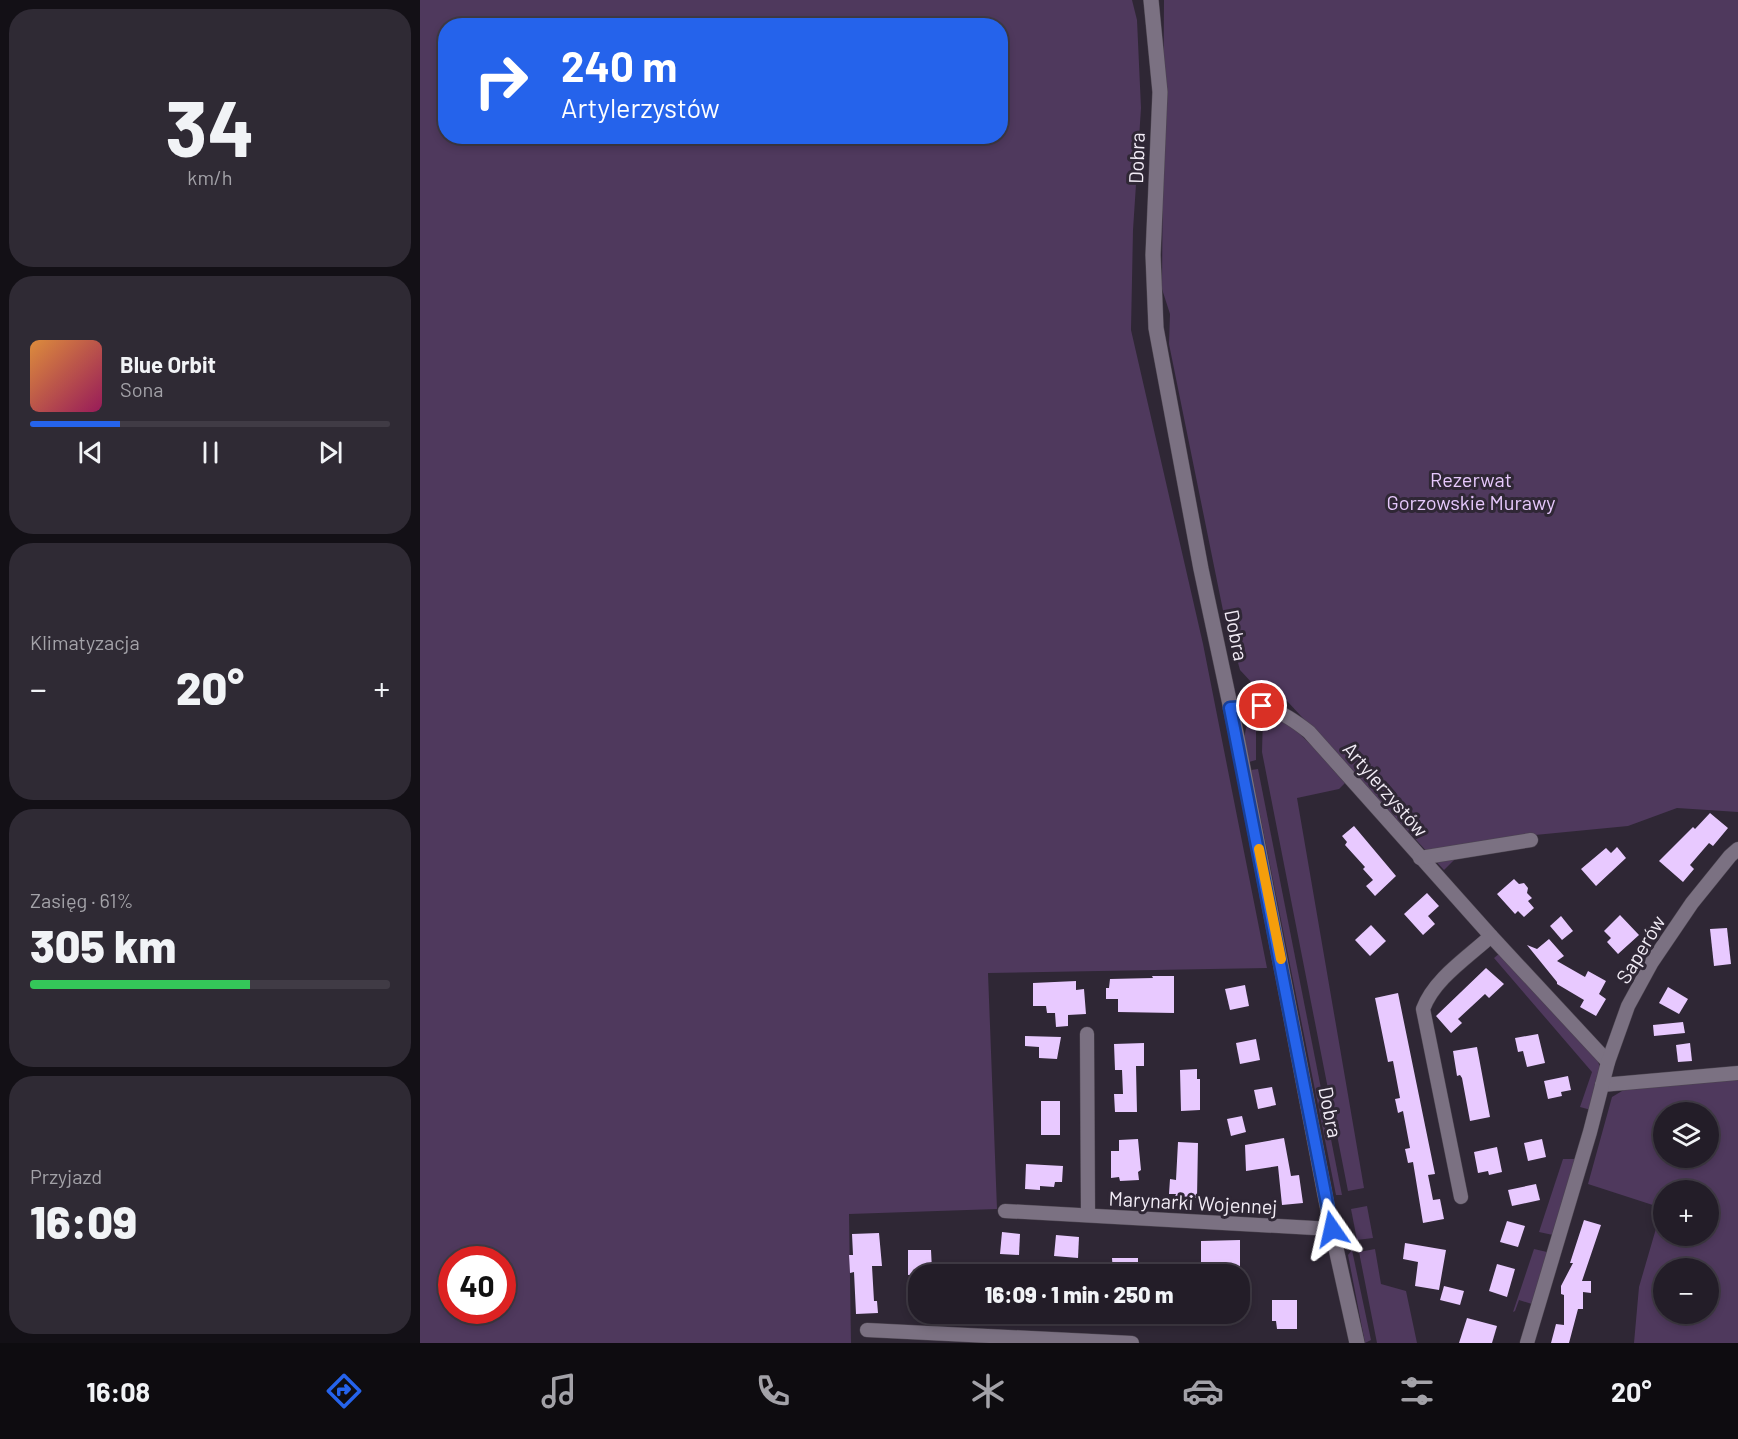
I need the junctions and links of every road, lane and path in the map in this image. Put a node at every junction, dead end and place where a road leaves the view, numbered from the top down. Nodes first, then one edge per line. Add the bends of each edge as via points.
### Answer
1 (1152, 0) edge
2 (1230, 708) junction
3 (1531, 840) dead end
4 (1738, 849) edge
5 (1420, 858) junction
6 (1491, 936) junction
7 (1087, 1034) dead end
8 (1608, 1062) junction
9 (1738, 1073) edge
10 (1602, 1085) junction
11 (1461, 1197) dead end
12 (1005, 1211) dead end
13 (1088, 1215) junction
14 (1332, 1229) junction
15 (867, 1330) dead end
16 (1132, 1343) edge
17 (1357, 1343) edge
18 (1527, 1343) edge

1 - 2 street, Dobra via 1160,92 1153,255 1156,328
2 - 5 street, Artylerzystów via 1268,707 1309,732
2 - 14 street, Dobra
3 - 5 street
4 - 8 street, Saperów via 1692,903 1652,962 1628,1006
5 - 6 street, Artylerzystów
6 - 8 street, Artylerzystów
6 - 11 street via 1437,985 1423,1009
7 - 13 street, Marynarki Wojennej
8 - 10 street, Saperów
9 - 10 street
10 - 18 street, Saperów
12 - 13 street, Marynarki Wojennej
13 - 14 street, Marynarki Wojennej
14 - 17 street, Dobra
15 - 16 street

